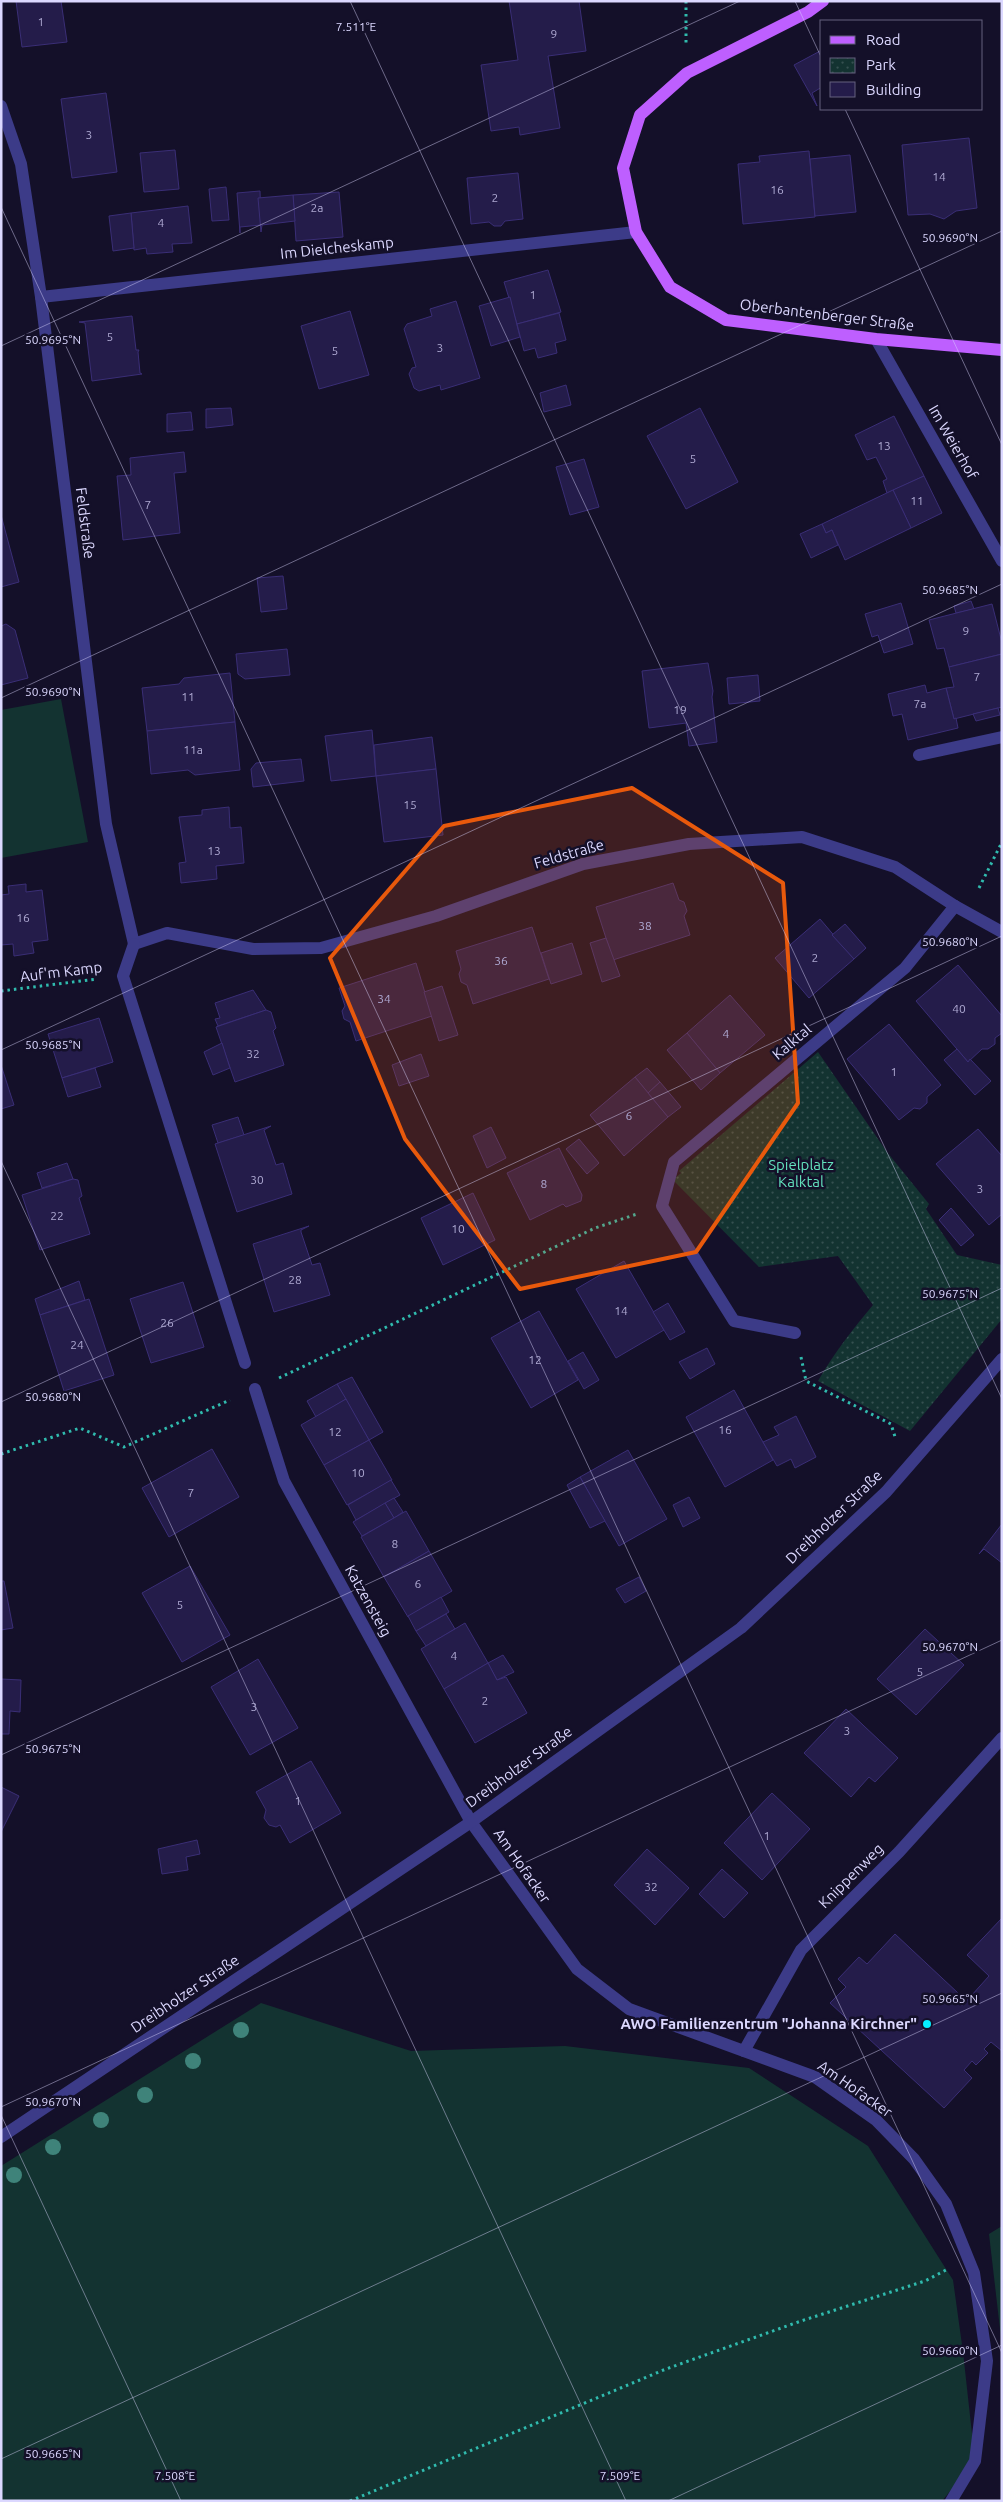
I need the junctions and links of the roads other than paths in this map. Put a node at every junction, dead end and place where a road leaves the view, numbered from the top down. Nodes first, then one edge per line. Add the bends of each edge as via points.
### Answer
1 (823, 1) edge
2 (1, 106) edge
3 (636, 232) junction
4 (41, 297) junction
5 (876, 339) junction
6 (1002, 350) edge
7 (1002, 560) edge
8 (1002, 737) edge
9 (919, 756) dead end
10 (955, 906) junction
11 (1002, 932) edge
12 (134, 944) junction
13 (795, 1333) road end
14 (1002, 1358) edge
15 (245, 1363) dead end
16 (255, 1389) dead end
17 (1002, 1738) edge
18 (472, 1822) junction
19 (744, 2051) junction
20 (1, 2137) edge
21 (951, 2501) edge

1 - 3 main road, Oberbantenberger Straße via 808,12 687,72 640,116 623,168
2 - 4 street, Feldstraße via 21,164
3 - 4 street, Im Dielcheskamp
3 - 5 main road, Oberbantenberger Straße via 670,288 726,320
4 - 12 street, Feldstraße via 106,824
5 - 6 main road, Oberbantenberger Straße
5 - 7 street, Im Weierhof
8 - 9 street
10 - 11 street, Feldstraße
10 - 12 street, Feldstraße via 895,867 802,837 689,844 583,864 436,916 321,948 253,949 167,933
10 - 13 street, Kalktal via 905,968 674,1162 662,1206 734,1321
12 - 15 street via 123,976
14 - 18 street, Dreibholzer Straße via 886,1492 741,1628
16 - 18 street, Katzensteig via 284,1482
17 - 19 street, Knippenweg via 898,1852 801,1950
18 - 19 street, Am Hofacker via 577,1969 629,2010
18 - 20 street, Dreibholzer Straße
19 - 21 street, Am Hofacker via 815,2077 876,2120 914,2159 946,2204 974,2273 987,2361 974,2461

